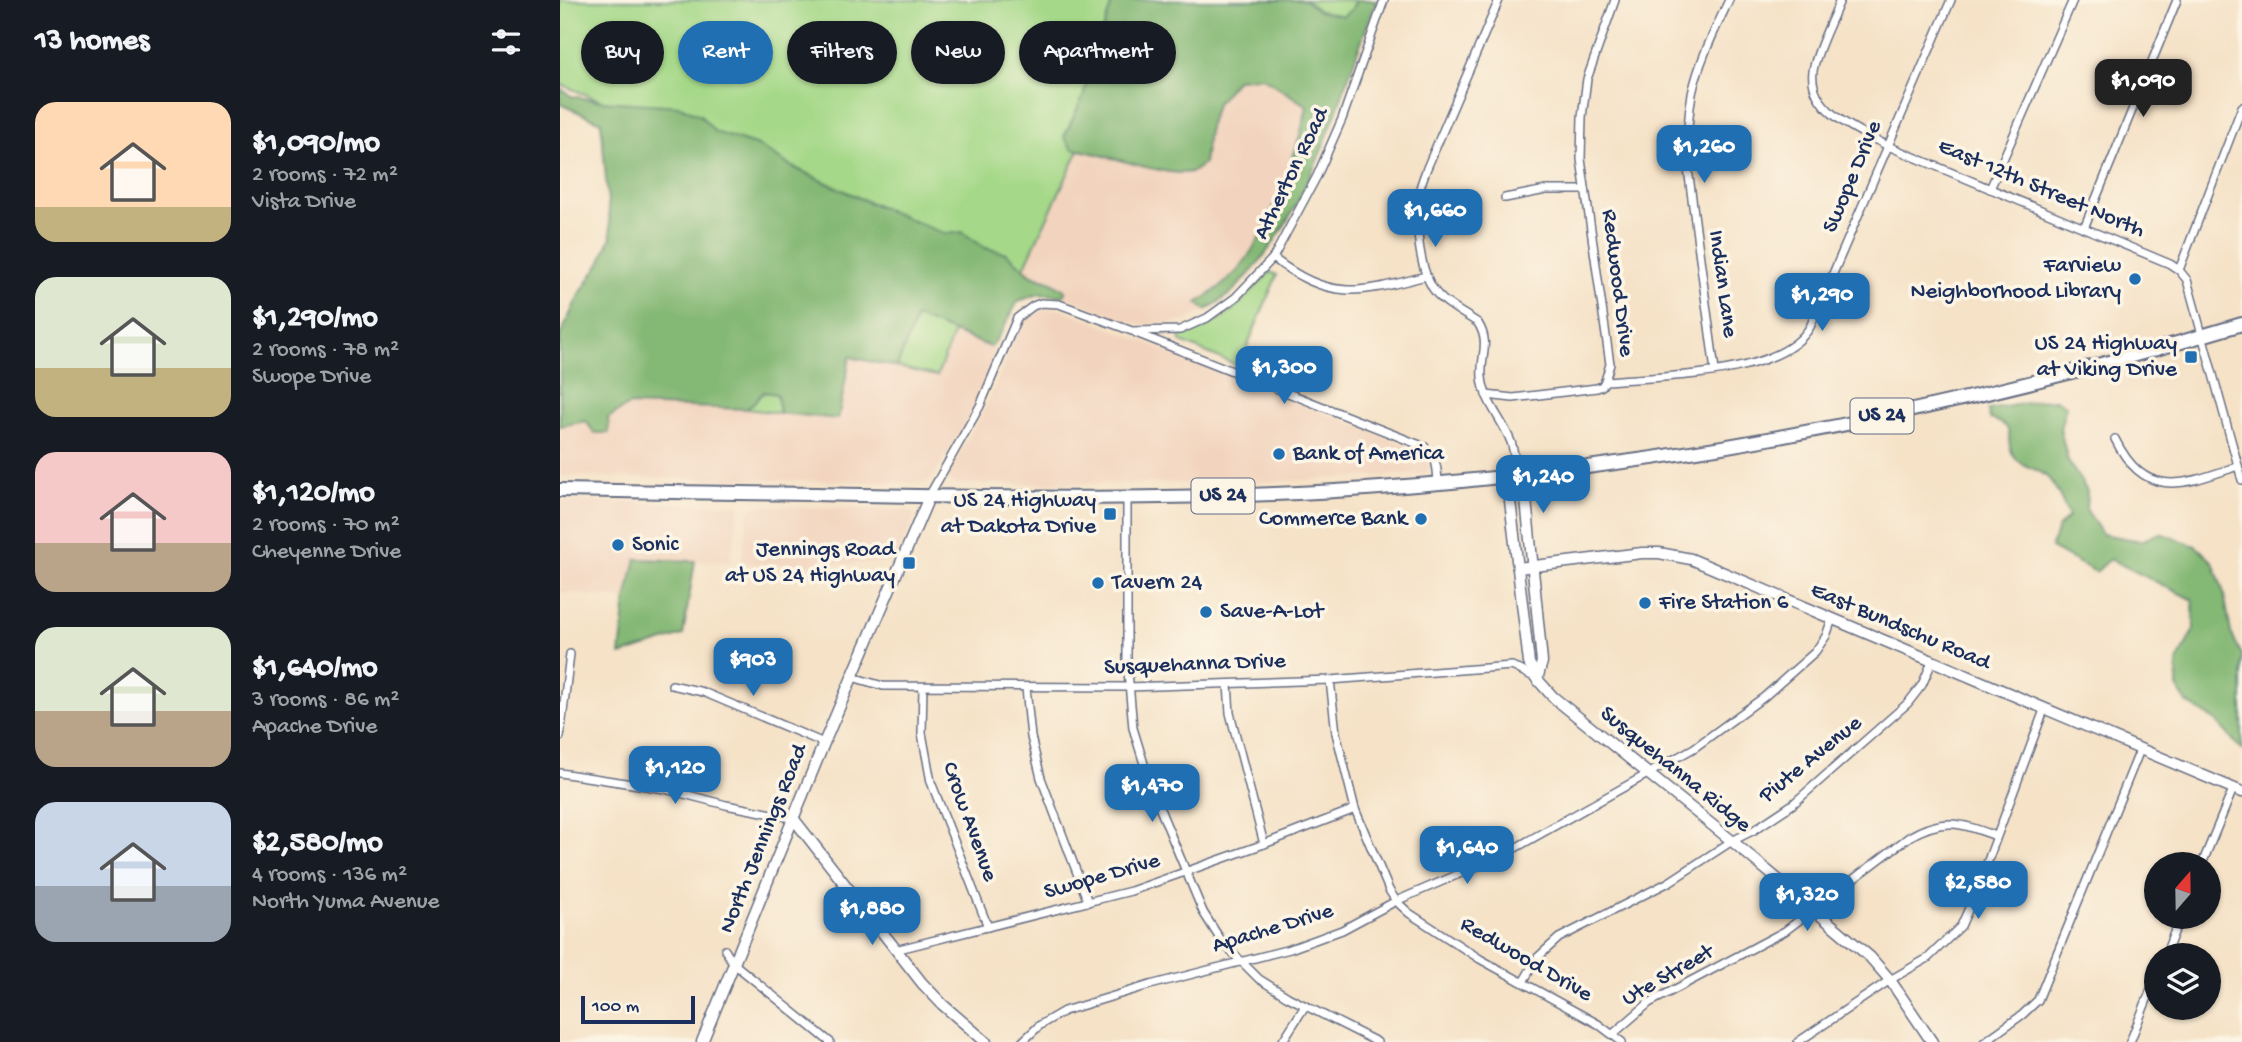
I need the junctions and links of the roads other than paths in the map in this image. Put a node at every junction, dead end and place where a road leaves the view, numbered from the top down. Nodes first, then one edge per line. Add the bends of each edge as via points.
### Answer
1 (1384, 0) edge
2 (1499, 0) edge
3 (1615, 0) edge
4 (1728, 0) edge
5 (1840, 0) edge
6 (1951, 0) edge
7 (2073, 0) edge
8 (2177, 0) edge
9 (2242, 107) edge
10 (1888, 146) junction
11 (1990, 189) junction
12 (1586, 190) junction
13 (1506, 198) dead end
14 (2084, 228) junction
15 (1273, 258) junction
16 (2179, 270) junction
17 (1426, 276) junction
18 (2242, 324) edge
19 (1132, 331) junction
20 (2203, 336) junction
21 (1715, 371) junction
22 (1605, 381) junction
23 (1486, 395) junction
24 (2115, 439) dead end
25 (2238, 466) junction
26 (1516, 475) junction
27 (2242, 480) edge
28 (1438, 482) junction
29 (560, 490) edge
30 (929, 497) junction
31 (1127, 498) junction
32 (1529, 531) junction
33 (1514, 533) junction
34 (1532, 567) junction
35 (1518, 569) junction
36 (1832, 619) junction
37 (570, 654) dead end
38 (1932, 662) junction
39 (852, 677) junction
40 (1537, 679) junction
41 (1330, 680) junction
42 (1228, 684) junction
43 (673, 685) dead end
44 (923, 687) junction
45 (1128, 687) junction
46 (1026, 688) junction
47 (2044, 710) junction
48 (560, 737) edge
49 (824, 743) junction
50 (2140, 750) junction
51 (560, 773) edge
52 (1649, 774) junction
53 (2237, 791) edge
54 (1355, 809) junction
55 (793, 818) junction
56 (1996, 836) junction
57 (1732, 841) junction
58 (1264, 844) junction
59 (2208, 852) edge
60 (1188, 872) junction
61 (1396, 901) junction
62 (1088, 902) junction
63 (1815, 910) junction
64 (988, 927) junction
65 (725, 950) dead end
66 (894, 950) junction
67 (1241, 961) junction
68 (733, 964) junction
69 (1890, 980) junction
70 (1523, 982) junction
71 (1305, 1006) junction
72 (2144, 1007) edge
73 (1614, 1034) junction
74 (702, 1042) edge
75 (830, 1042) edge
76 (986, 1042) edge
77 (1022, 1042) edge
78 (1282, 1042) edge
79 (1377, 1042) edge
80 (1622, 1042) edge
81 (1798, 1042) edge
82 (1932, 1042) edge
83 (1984, 1042) edge
84 (2130, 1042) edge

1 - 15 street, Atherton Road via 1342,119
2 - 17 street via 1419,192 1417,222
3 - 12 street, Redwood Drive via 1587,79 1581,159
4 - 21 street, Indian Lane via 1697,75 1687,130 1687,161
5 - 10 street, East 12th Street North via 1814,65 1815,92 1852,127
6 - 10 street, Swope Drive
7 - 11 street
8 - 14 street
9 - 16 street
10 - 11 street, East 12th Street North
10 - 21 street, Swope Drive via 1805,335 1793,347 1766,359
11 - 14 street, East 12th Street North
12 - 13 street, Redwood Drive via 1546,190
12 - 22 street, Redwood Drive via 1610,364
14 - 16 street, East 12th Street North
15 - 17 street via 1311,282 1336,290 1366,289
15 - 19 street, Atherton Road via 1236,297 1192,326
16 - 20 street via 2187,280
17 - 23 street via 1439,296 1482,330 1486,344 1481,376
18 - 20 highway, US 24
19 - 28 street via 1425,447 1437,462
19 - 30 street, Atherton Road via 1059,304 1041,303 1024,311 980,406
20 - 25 street
20 - 26 highway, US 24 via 2021,385 1824,428
21 - 22 street, Swope Drive
22 - 23 street, Swope Drive via 1597,388 1513,398
23 - 26 street via 1511,441
24 - 25 street via 2138,471 2152,480 2186,483
25 - 27 street
26 - 28 highway, US 24
26 - 32 street via 1525,489
26 - 33 street, Susquehanna Ridge via 1509,492
28 - 31 highway, US 24 via 1267,495
29 - 30 highway, US 24
30 - 31 highway, US 24
30 - 39 street, North Jennings Road
31 - 45 street
32 - 33 street
32 - 34 street
33 - 35 street, Susquehanna Ridge
34 - 35 street, East Bundschu Road
34 - 36 street, East Bundschu Road via 1642,553 1674,555
34 - 40 street via 1542,662
35 - 40 street, Susquehanna Ridge via 1529,663
36 - 38 street, East Bundschu Road
36 - 52 street, Apache Drive via 1815,652 1764,697
37 - 48 street
38 - 47 street, East Bundschu Road
38 - 57 street, Piute Avenue via 1908,703 1793,804
39 - 44 street, Susquehanna Drive via 883,685
39 - 49 street, North Jennings Road
40 - 41 street, Susquehanna Drive via 1512,666
40 - 52 street, Susquehanna Ridge
41 - 42 street, Susquehanna Drive
41 - 54 street, Redwood Drive via 1336,733
42 - 45 street, Susquehanna Drive
42 - 58 street via 1230,713
43 - 49 street via 703,692
44 - 46 street, Susquehanna Drive
44 - 64 street, Crow Avenue via 922,733 931,782
45 - 46 street, Susquehanna Drive
45 - 60 street via 1143,764
46 - 62 street via 1041,778
47 - 50 street, East Bundschu Road
47 - 56 street
49 - 55 street, North Jennings Road
50 - 53 street, East Bundschu Road
50 - 83 street via 2038,1000
51 - 55 street via 665,789
52 - 57 street, Susquehanna Ridge
52 - 61 street, Apache Drive via 1500,856
53 - 59 street
54 - 58 street, Swope Drive
54 - 61 street, Redwood Drive
55 - 66 street
55 - 68 street, North Jennings Road
56 - 63 street, Ute Street via 1950,823 1928,827
56 - 69 street via 1961,926 1928,958
57 - 63 street, Susquehanna Ridge
57 - 70 street, Piute Avenue via 1668,882 1559,938 1538,957
58 - 60 street, Swope Drive
60 - 62 street, Swope Drive
60 - 67 street via 1213,930
61 - 67 street, Apache Drive via 1342,930
61 - 70 street, Redwood Drive via 1480,959
62 - 64 street, Swope Drive
63 - 69 street, Susquehanna Ridge
63 - 73 street, Ute Street via 1754,949 1649,1003
64 - 66 street, Swope Drive
65 - 68 street
66 - 76 street via 943,1005
67 - 71 street via 1272,988
67 - 77 street, Apache Drive via 1081,1005 1051,1018
68 - 74 street, North Jennings Road
68 - 75 street
69 - 81 street
69 - 82 street, Susquehanna Ridge
70 - 73 street, Redwood Drive
71 - 78 street
71 - 79 street
72 - 84 street
73 - 80 street, Redwood Drive

